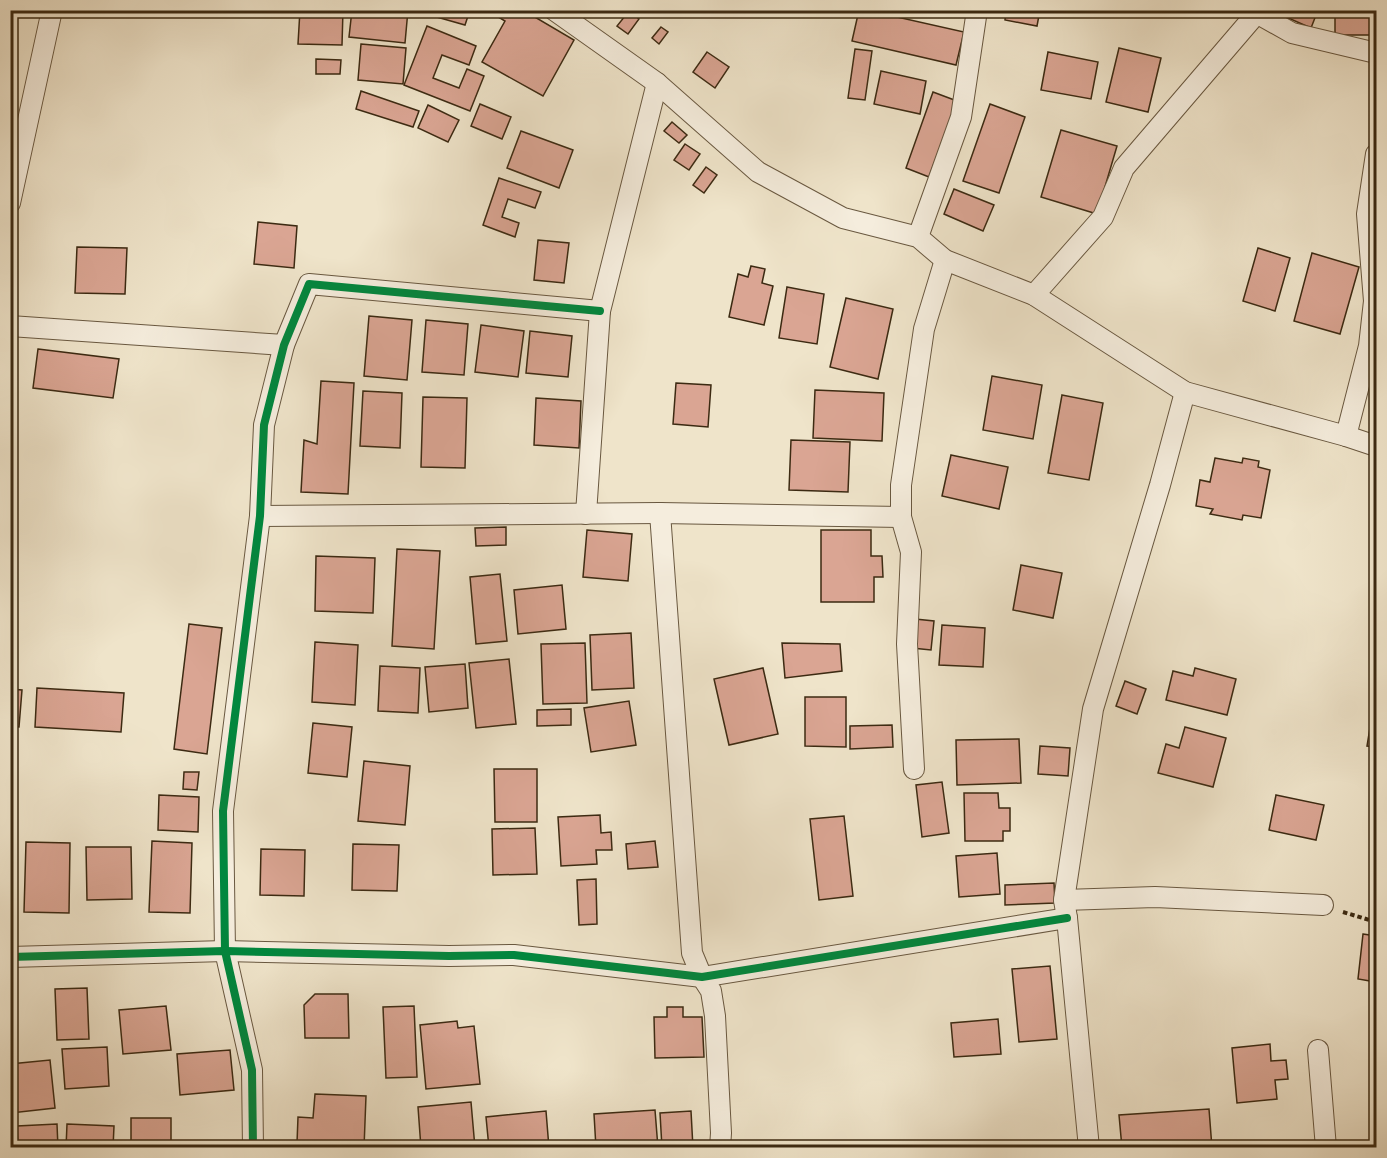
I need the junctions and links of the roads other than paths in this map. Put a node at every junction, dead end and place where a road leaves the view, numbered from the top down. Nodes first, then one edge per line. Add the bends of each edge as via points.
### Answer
1 (52, 10) edge
2 (554, 10) edge
3 (977, 10) edge
4 (1254, 12) edge
5 (1377, 53) edge
6 (657, 83) junction
7 (1377, 154) edge
8 (10, 203) edge
9 (918, 237) junction
10 (945, 260) junction
11 (1034, 295) junction
12 (600, 311) junction
13 (10, 326) edge
14 (284, 345) junction
15 (1185, 392) junction
16 (1346, 436) junction
17 (1377, 446) edge
18 (660, 513) junction
19 (586, 514) junction
20 (260, 516) junction
21 (901, 518) junction
22 (914, 769) dead end
23 (1323, 905) road end
24 (1066, 909) junction
25 (225, 951) junction
26 (10, 957) edge
27 (702, 976) junction
28 (1318, 1050) dead end
29 (253, 1148) edge
30 (720, 1148) edge
31 (1089, 1148) edge
32 (1326, 1148) edge

1 - 8 street
2 - 6 street
3 - 9 street via 961,117
4 - 5 street via 1292,33
4 - 11 street via 1124,168 1103,217
6 - 9 street via 759,172 843,218
6 - 12 street
7 - 16 street via 1367,214 1374,301 1370,346
9 - 10 street
10 - 11 street
10 - 21 street via 924,329 903,474
11 - 15 street
12 - 14 street via 309,284
12 - 19 street
13 - 14 street
14 - 20 street via 264,425
15 - 16 street
15 - 24 street via 1093,709
16 - 17 street
18 - 19 street
18 - 21 street
18 - 27 street via 692,953
19 - 20 street
20 - 25 street via 223,811
21 - 22 street via 910,552 907,644
23 - 24 street via 1155,897
24 - 27 street
24 - 31 street
25 - 26 street
25 - 27 street via 514,955
25 - 29 street via 252,1070
27 - 30 street via 711,991 715,1016
28 - 32 street

